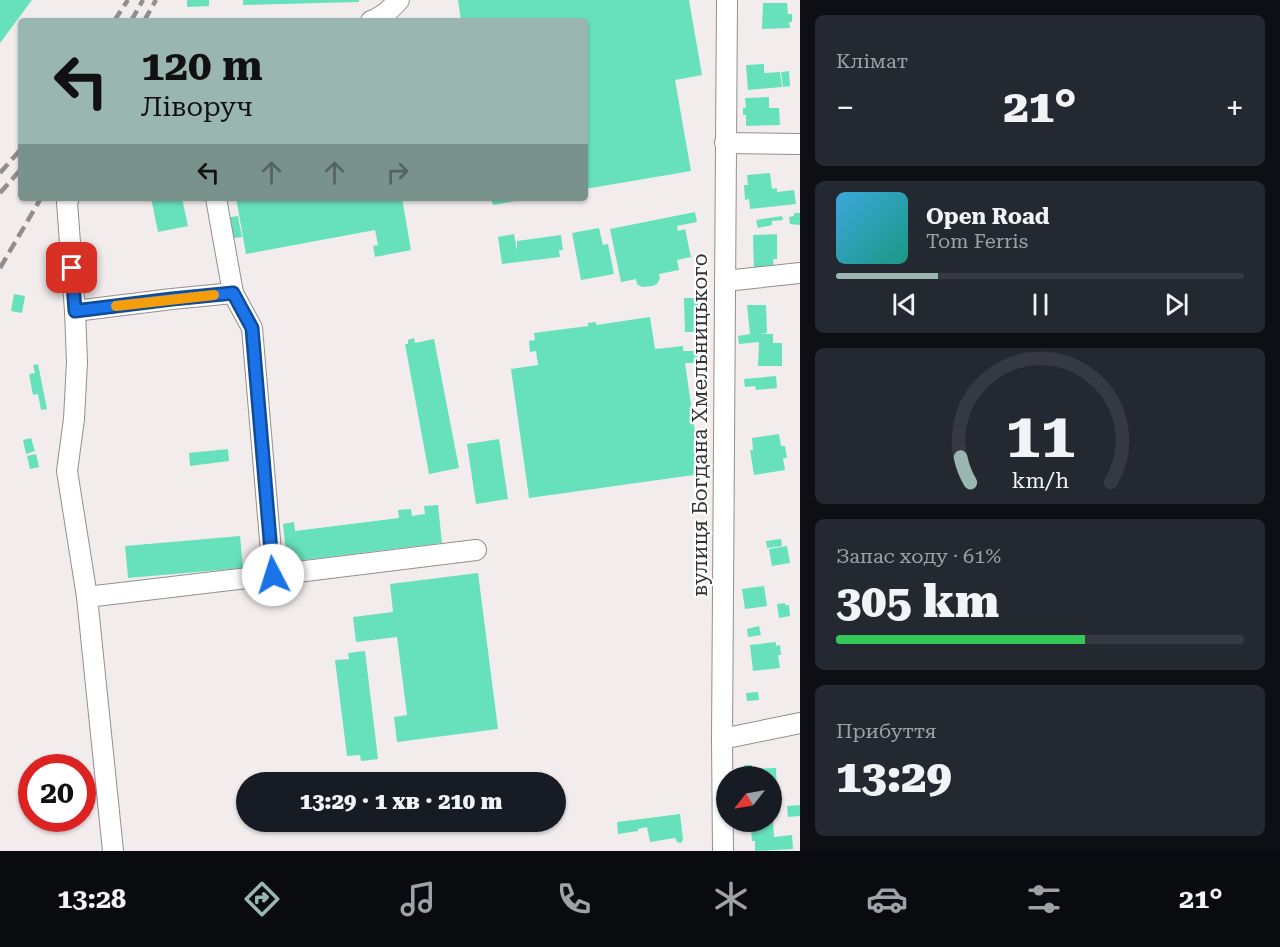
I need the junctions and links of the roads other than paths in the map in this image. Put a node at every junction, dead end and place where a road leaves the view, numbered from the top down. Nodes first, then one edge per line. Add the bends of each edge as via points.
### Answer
1 (399, 0) edge
2 (727, 0) edge
3 (378, 18) edge
4 (725, 142) junction
5 (800, 144) edge
6 (68, 201) edge
7 (217, 201) edge
8 (800, 273) edge
9 (725, 281) junction
10 (233, 293) junction
11 (75, 311) junction
12 (476, 550) dead end
13 (273, 575) junction
14 (87, 597) junction
15 (800, 723) edge
16 (722, 739) junction
17 (113, 851) edge
18 (723, 851) edge

1 - 3 street
2 - 4 street, вулиця Богдана Хмельницького
4 - 5 street
4 - 9 street, вулиця Богдана Хмельницького
6 - 11 street
7 - 10 street
8 - 9 street
9 - 16 street, вулиця Богдана Хмельницького
10 - 11 street
10 - 13 street via 252,328
11 - 14 street via 74,419 66,471
12 - 13 street
13 - 14 street
14 - 17 street
15 - 16 street
16 - 18 street, вулиця Богдана Хмельницького

